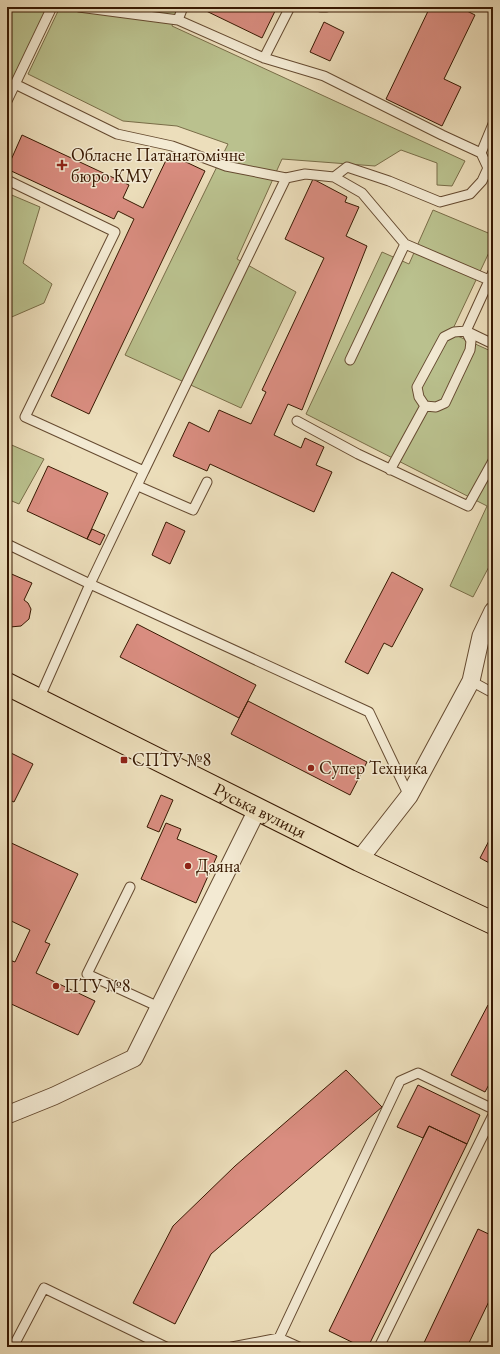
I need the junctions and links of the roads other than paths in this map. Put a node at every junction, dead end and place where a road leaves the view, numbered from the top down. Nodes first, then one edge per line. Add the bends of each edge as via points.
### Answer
1 (52, 7) edge
2 (79, 7) edge
3 (184, 7) edge
4 (290, 7) edge
5 (321, 7) edge
6 (326, 7) edge
7 (178, 20) junction
8 (264, 58) junction
9 (15, 84) junction
10 (7, 101) edge
11 (492, 127) edge
12 (481, 153) junction
13 (334, 177) junction
14 (286, 178) junction
15 (7, 180) edge
16 (405, 244) junction
17 (491, 276) edge
18 (466, 331) junction
19 (493, 344) edge
20 (350, 360) dead end
21 (425, 406) junction
22 (297, 420) dead end
23 (493, 461) edge
24 (390, 470) junction
25 (144, 471) junction
26 (207, 482) dead end
27 (138, 486) junction
28 (7, 544) edge
29 (90, 584) junction
30 (493, 611) edge
31 (471, 681) junction
32 (7, 684) edge
33 (493, 694) edge
34 (39, 699) junction
35 (409, 796) junction
36 (258, 808) junction
37 (360, 860) junction
38 (130, 887) dead end
39 (493, 923) edge
40 (160, 1007) junction
41 (493, 1109) edge
42 (7, 1115) edge
43 (493, 1115) edge
44 (279, 1338) junction
45 (13, 1347) edge
46 (166, 1347) edge
47 (232, 1347) edge
48 (299, 1347) edge
49 (379, 1347) edge

1 - 9 lane
2 - 7 lane
3 - 7 lane
4 - 8 lane
5 - 6 lane
7 - 8 lane
8 - 12 lane via 324,76
9 - 10 lane
9 - 14 lane via 118,134 172,146 226,166
11 - 12 lane
12 - 13 lane via 488,168 482,181 470,194 440,202 347,167
13 - 14 lane via 305,174
13 - 16 lane via 362,193
14 - 25 lane
15 - 25 lane via 115,232 25,418
16 - 17 lane
16 - 20 lane
17 - 18 lane
18 - 19 lane
18 - 21 lane via 471,341 470,350 445,403 436,407
18 - 21 lane via 454,332 444,337 417,387 419,397
21 - 24 lane
22 - 24 lane
23 - 24 lane via 468,506
25 - 27 lane
26 - 27 lane via 193,510
27 - 29 lane
28 - 29 lane
29 - 34 lane
29 - 35 lane via 369,712
30 - 31 street via 481,636
31 - 33 lane
31 - 35 street
32 - 34 main road, Руська вулиця
34 - 36 main road, Руська вулиця
35 - 37 street
36 - 37 main road, Руська вулиця
36 - 40 street
37 - 39 main road, Руська вулиця
38 - 40 lane via 87,974
40 - 42 street via 134,1058
41 - 44 lane via 418,1072 400,1081
43 - 49 lane
44 - 47 lane
44 - 48 lane
45 - 46 lane via 44,1288

